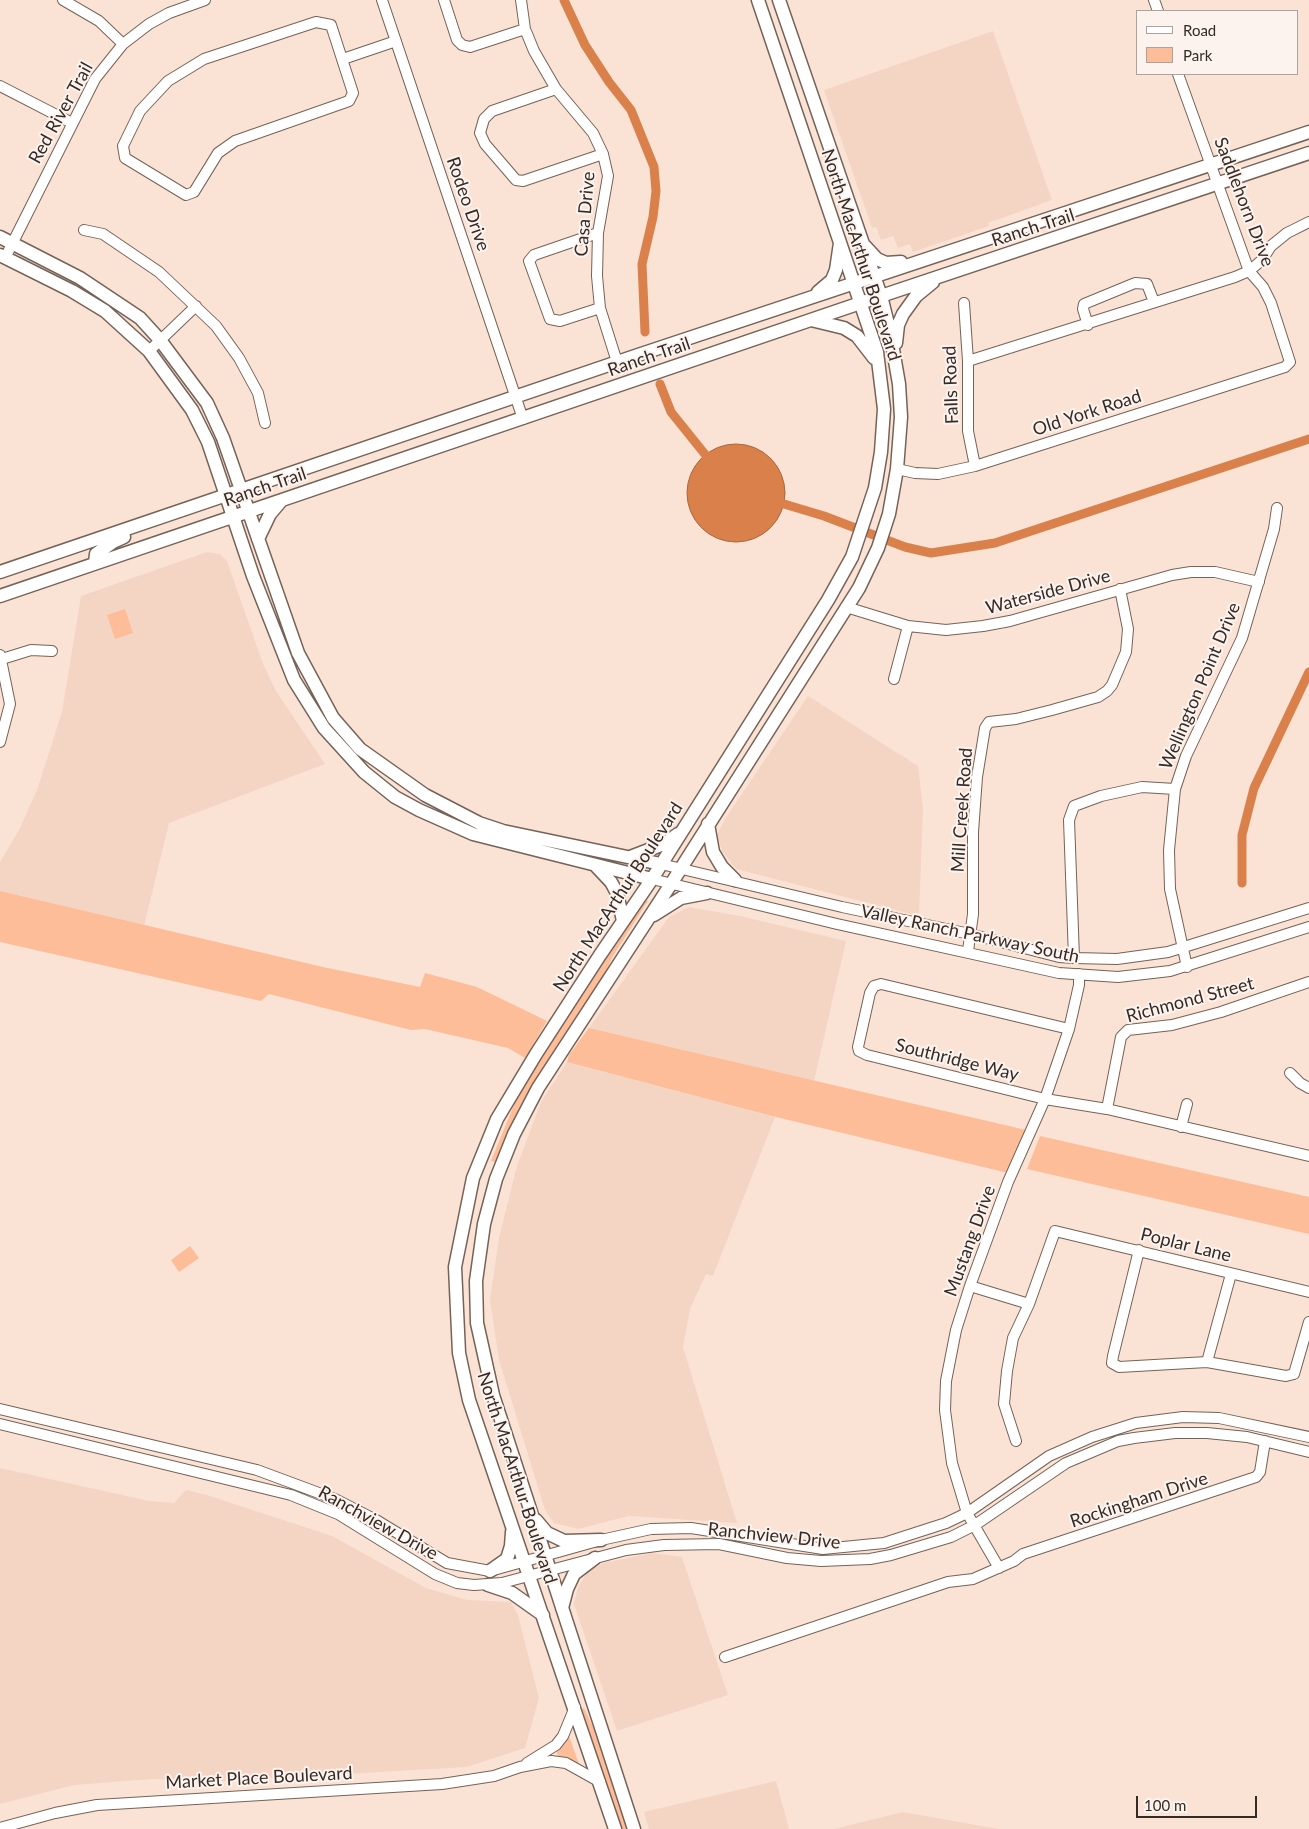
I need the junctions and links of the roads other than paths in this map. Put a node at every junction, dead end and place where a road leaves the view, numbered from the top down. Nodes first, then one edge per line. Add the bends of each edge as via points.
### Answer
1 (63, 0) edge
2 (205, 0) edge
3 (382, 0) edge
4 (444, 0) edge
5 (521, 0) edge
6 (758, 0) edge
7 (779, 0) edge
8 (525, 29) junction
9 (396, 41) junction
10 (123, 44) junction
11 (343, 59) junction
12 (1178, 75) edge
13 (0, 86) edge
14 (556, 89) junction
15 (72, 123) junction
16 (1309, 132) edge
17 (1309, 153) edge
18 (603, 154) junction
19 (1211, 164) junction
20 (1218, 184) junction
21 (1309, 222) edge
22 (1034, 223) junction
23 (84, 230) dead end
24 (598, 233) junction
25 (860, 239) junction
26 (6, 240) edge
27 (840, 240) junction
28 (1040, 244) junction
29 (3, 257) edge
30 (916, 262) junction
31 (1249, 271) junction
32 (874, 276) junction
33 (939, 276) junction
34 (854, 283) junction
35 (881, 296) junction
36 (805, 300) junction
37 (1154, 302) junction
38 (861, 303) junction
39 (964, 303) dead end
40 (196, 306) junction
41 (600, 308) junction
42 (811, 320) junction
43 (1088, 325) junction
44 (690, 338) junction
45 (160, 340) junction
46 (149, 351) junction
47 (697, 359) junction
48 (968, 361) junction
49 (617, 362) junction
50 (896, 366) junction
51 (879, 367) junction
52 (1286, 367) joint
53 (517, 397) junction
54 (523, 418) junction
55 (266, 423) dead end
56 (975, 466) junction
57 (897, 469) junction
58 (241, 491) junction
59 (227, 496) junction
60 (282, 500) junction
61 (1277, 508) dead end
62 (248, 511) junction
63 (233, 516) junction
64 (154, 520) junction
65 (202, 527) junction
66 (258, 538) junction
67 (240, 540) junction
68 (95, 563) junction
69 (0, 572) edge
70 (1259, 582) junction
71 (1120, 590) junction
72 (0, 596) edge
73 (846, 607) junction
74 (908, 626) junction
75 (52, 651) dead end
76 (1, 657) edge
77 (894, 678) dead end
78 (318, 692) junction
79 (305, 699) junction
80 (764, 701) junction
81 (779, 712) junction
82 (1, 737) edge
83 (1175, 789) junction
84 (453, 810) junction
85 (446, 822) junction
86 (708, 824) junction
87 (682, 831) junction
88 (630, 857) junction
89 (661, 864) junction
90 (595, 865) junction
91 (681, 867) junction
92 (652, 879) junction
93 (735, 880) junction
94 (671, 884) junction
95 (707, 893) junction
96 (842, 907) junction
97 (1309, 908) edge
98 (648, 919) junction
99 (623, 921) junction
100 (837, 924) junction
101 (1309, 927) edge
102 (970, 934) junction
103 (1182, 948) junction
104 (968, 951) junction
105 (1074, 958) junction
106 (1187, 967) junction
107 (1079, 974) junction
108 (1309, 982) edge
109 (1069, 1029) junction
110 (1290, 1073) dead end
111 (1309, 1088) edge
112 (1045, 1099) junction
113 (1187, 1104) dead end
114 (1107, 1109) junction
115 (1181, 1127) junction
116 (1309, 1156) edge
117 (478, 1163) junction
118 (473, 1178) junction
119 (496, 1179) junction
120 (1139, 1250) junction
121 (1231, 1274) junction
122 (970, 1286) junction
123 (1309, 1292) edge
124 (1029, 1304) junction
125 (1309, 1322) edge
126 (1207, 1362) junction
127 (0, 1409) edge
128 (1156, 1420) junction
129 (0, 1424) edge
130 (1158, 1434) junction
131 (1309, 1437) edge
132 (1265, 1441) junction
133 (1016, 1442) dead end
134 (1309, 1452) edge
135 (257, 1470) junction
136 (271, 1476) junction
137 (252, 1484) junction
138 (266, 1488) junction
139 (967, 1513) junction
140 (532, 1515) junction
141 (512, 1522) junction
142 (975, 1525) junction
143 (762, 1539) junction
144 (601, 1540) junction
145 (760, 1553) junction
146 (545, 1557) junction
147 (594, 1558) junction
148 (526, 1562) junction
149 (999, 1568) junction
150 (490, 1571) junction
151 (550, 1571) junction
152 (530, 1576) junction
153 (488, 1585) junction
154 (562, 1611) junction
155 (543, 1615) junction
156 (725, 1657) dead end
157 (575, 1708) junction
158 (520, 1767) junction
159 (600, 1782) junction
160 (0, 1828) edge
161 (615, 1829) edge
162 (634, 1829) edge

1 - 10 street via 99,21
2 - 10 street, Red River Trail via 169,13
3 - 9 street, Rodeo Drive
4 - 8 street via 462,45 470,47
5 - 8 street, Casa Drive
6 - 27 main road, North MacArthur Boulevard
7 - 25 main road, North MacArthur Boulevard
8 - 14 street, Casa Drive via 534,52
9 - 11 street
9 - 53 street, Rodeo Drive
10 - 15 street, Red River Trail via 94,79
11 - 11 street via 332,25 316,22 204,59 168,81 140,111 123,146 125,158 180,193 194,192 218,153 235,140 349,102 354,94
12 - 19 street, Saddlehorn Drive
13 - 15 street
14 - 18 street, Casa Drive via 593,133
14 - 18 street via 492,111 484,119 480,133 485,144 516,180 523,181
15 - 26 street, Red River Trail
16 - 19 main road, Ranch Trail
17 - 20 main road, Ranch Trail
18 - 24 street, Casa Drive via 608,176
19 - 20 street, Saddlehorn Drive
19 - 22 main road, Ranch Trail
20 - 28 main road, Ranch Trail
20 - 31 street, Saddlehorn Drive
21 - 31 street via 1271,246
22 - 28 main road
22 - 30 main road, Ranch Trail
23 - 40 street via 103,234 134,253
24 - 41 street, Casa Drive
24 - 41 street via 534,255 530,260 550,319 560,321
25 - 30 main road via 870,252 886,263
25 - 32 main road, North MacArthur Boulevard
26 - 29 street, Red River Trail
26 - 45 main road via 108,294 140,318
27 - 34 main road, North MacArthur Boulevard
27 - 36 main road via 832,280 823,290
28 - 33 main road, Ranch Trail
29 - 46 main road via 105,311
30 - 32 main road, Ranch Trail
31 - 37 street
31 - 52 street, Saddlehorn Drive via 1271,303 1290,362
32 - 34 main road, Ranch Trail
32 - 35 main road, North MacArthur Boulevard
33 - 35 main road, Ranch Trail
33 - 50 main road via 916,296 903,314 896,336
34 - 36 main road, Ranch Trail
34 - 38 main road, North MacArthur Boulevard
35 - 38 main road, Ranch Trail
35 - 50 main road, North MacArthur Boulevard
36 - 44 main road, Ranch Trail
37 - 43 street
37 - 43 street via 1147,284 1135,283 1084,304
38 - 42 main road, Ranch Trail
38 - 51 main road, North MacArthur Boulevard
39 - 48 street, Falls Road
40 - 45 street
40 - 55 street via 216,326 239,358 258,393
41 - 49 street, Casa Drive
42 - 47 main road, Ranch Trail
42 - 51 main road via 844,328 857,336
43 - 48 street
44 - 47 main road
44 - 49 main road, Ranch Trail
45 - 46 street
45 - 58 main road via 207,403
46 - 59 main road via 192,410 208,442
47 - 54 main road, Ranch Trail
48 - 56 street, Falls Road via 968,431
49 - 53 main road, Ranch Trail
50 - 57 main road, North MacArthur Boulevard via 901,417
51 - 80 main road, North MacArthur Boulevard via 883,434 870,509 852,557
52 - 56 street, Old York Road
53 - 54 street, Rodeo Drive
53 - 58 main road, Ranch Trail
54 - 60 main road, Ranch Trail
56 - 57 street, Old York Road via 938,474
57 - 73 main road, North MacArthur Boulevard via 889,514 869,567
58 - 59 main road, Ranch Trail
58 - 62 main road
59 - 63 main road
59 - 64 main road, Ranch Trail
60 - 62 main road, Ranch Trail
60 - 66 main road via 270,514
61 - 70 street, Wellington Point Drive
62 - 63 main road, Ranch Trail
62 - 66 main road
63 - 65 main road, Ranch Trail
63 - 67 main road
64 - 68 main road via 96,554
64 - 69 main road, Ranch Trail
65 - 67 main road via 223,529
65 - 68 main road, Ranch Trail
66 - 78 main road via 298,653
67 - 79 main road via 282,652
68 - 72 main road, Ranch Trail
70 - 71 street, Waterside Drive via 1215,572 1191,572
70 - 83 street, Wellington Point Drive via 1242,638 1186,756
71 - 74 street, Waterside Drive via 983,626 946,630
71 - 102 street, Mill Creek Road via 1128,629 1126,652 1107,691 1098,697 1043,712 989,722 985,728 977,777
73 - 74 street, Waterside Drive
73 - 81 main road, North MacArthur Boulevard
74 - 77 street
75 - 76 street via 31,650
76 - 82 street via 10,704
78 - 79 main road
78 - 84 main road via 334,718 360,749 425,796
79 - 85 main road via 328,733 364,772 395,797
80 - 81 main road
80 - 87 main road, North MacArthur Boulevard
81 - 86 main road, North MacArthur Boulevard
83 - 103 street, Wellington Point Drive via 1169,850 1170,889
83 - 105 street via 1142,787 1074,806 1069,820
84 - 85 main road
84 - 88 main road via 503,831
85 - 90 main road via 493,841
86 - 91 main road, North MacArthur Boulevard
86 - 93 main road via 712,852
87 - 88 main road via 664,844
87 - 89 main road, North MacArthur Boulevard
88 - 89 main road
89 - 91 street, Valley Ranch Parkway South
89 - 92 main road, North MacArthur Boulevard
90 - 92 main road
90 - 99 main road via 617,893
91 - 93 street, Valley Ranch Parkway South
91 - 94 main road, North MacArthur Boulevard
92 - 94 street, Valley Ranch Parkway South
92 - 99 main road, North MacArthur Boulevard
93 - 96 street, Valley Ranch Parkway South
94 - 95 street, Valley Ranch Parkway South
94 - 98 main road, North MacArthur Boulevard
95 - 98 main road via 681,898
95 - 100 street, Valley Ranch Parkway South
96 - 100 street
96 - 102 street, Valley Ranch Parkway South
97 - 103 street, Valley Ranch Parkway South
98 - 119 main road, North MacArthur Boulevard via 551,1067 514,1134
99 - 117 main road, North MacArthur Boulevard via 524,1073 497,1119
100 - 104 street, Valley Ranch Parkway South
101 - 106 street, Valley Ranch Parkway South
102 - 104 street, Mill Creek Road
102 - 105 street, Valley Ranch Parkway South
103 - 105 street, Valley Ranch Parkway South via 1118,959
103 - 106 street, Wellington Point Drive
104 - 107 street, Valley Ranch Parkway South via 1059,973
106 - 107 street, Valley Ranch Parkway South via 1118,977
107 - 109 street, Mustang Drive
108 - 114 street, Richmond Street via 1221,1012 1128,1030 1121,1037
109 - 112 street, Mustang Drive
109 - 112 street, Southridge Way via 881,984 874,986 870,993 858,1042 859,1051
110 - 111 street
112 - 114 street, Southridge Way
112 - 122 street, Mustang Drive via 1008,1182
113 - 115 street
114 - 115 street, Southridge Way
115 - 116 street, Southridge Way
117 - 118 main road, North MacArthur Boulevard
117 - 119 main road
118 - 119 main road
118 - 141 main road, North MacArthur Boulevard via 455,1267 459,1353 470,1400
119 - 140 main road, North MacArthur Boulevard via 478,1253 477,1323 493,1395
120 - 121 street, Poplar Lane
120 - 124 street, Poplar Lane via 1055,1231
120 - 126 street via 1112,1363 1119,1367
121 - 123 street, Poplar Lane
121 - 126 street
122 - 124 street
122 - 139 street, Mustang Drive via 949,1358 945,1410 952,1463
124 - 133 street via 1013,1338 1006,1379 1004,1404
125 - 126 street via 1294,1374 1286,1376
127 - 135 street, Ranchview Drive
128 - 130 street
128 - 131 street, Ranchview Drive via 1219,1418
128 - 139 street, Ranchview Drive via 1136,1423 1058,1451
129 - 137 street, Ranchview Drive
130 - 132 street, Ranchview Drive via 1207,1433
130 - 142 street, Ranchview Drive via 1118,1441 1066,1462
132 - 134 street, Ranchview Drive
132 - 149 street, Rockingham Drive via 1260,1472 1256,1477 1023,1554
135 - 136 street, Ranchview Drive
135 - 137 street
136 - 138 street
136 - 150 street, Ranchview Drive via 335,1499 448,1563
137 - 138 street, Ranchview Drive
138 - 153 street, Ranchview Drive via 338,1514 445,1578 458,1583
139 - 142 street, Mustang Drive
139 - 143 street, Ranchview Drive via 906,1537 864,1545 823,1549
140 - 144 main road via 547,1533 564,1541
140 - 146 main road, North MacArthur Boulevard
141 - 148 main road, North MacArthur Boulevard
141 - 150 main road via 507,1559
142 - 145 street, Ranchview Drive via 951,1537 870,1559 821,1561
142 - 149 street
143 - 144 street, Ranchview Drive via 691,1528 650,1530
143 - 145 street
144 - 146 street, Ranchview Drive
145 - 147 street, Ranchview Drive via 708,1543 648,1547
146 - 148 street, Ranchview Drive
146 - 151 main road, North MacArthur Boulevard
147 - 151 street, Ranchview Drive
147 - 154 main road via 574,1574 566,1589
148 - 150 street, Ranchview Drive
148 - 152 main road, North MacArthur Boulevard
149 - 156 street, Rockingham Drive
151 - 152 street, Ranchview Drive
151 - 154 main road, North MacArthur Boulevard
152 - 153 street, Ranchview Drive
152 - 155 main road, North MacArthur Boulevard
153 - 155 main road via 512,1593
154 - 162 main road, North MacArthur Boulevard
155 - 157 main road, North MacArthur Boulevard
157 - 158 street, Market Place Boulevard via 556,1745
157 - 159 main road, North MacArthur Boulevard
158 - 159 street, Market Place Boulevard via 560,1762
158 - 160 street, Market Place Boulevard via 494,1776 442,1784 97,1804
159 - 161 main road, North MacArthur Boulevard

